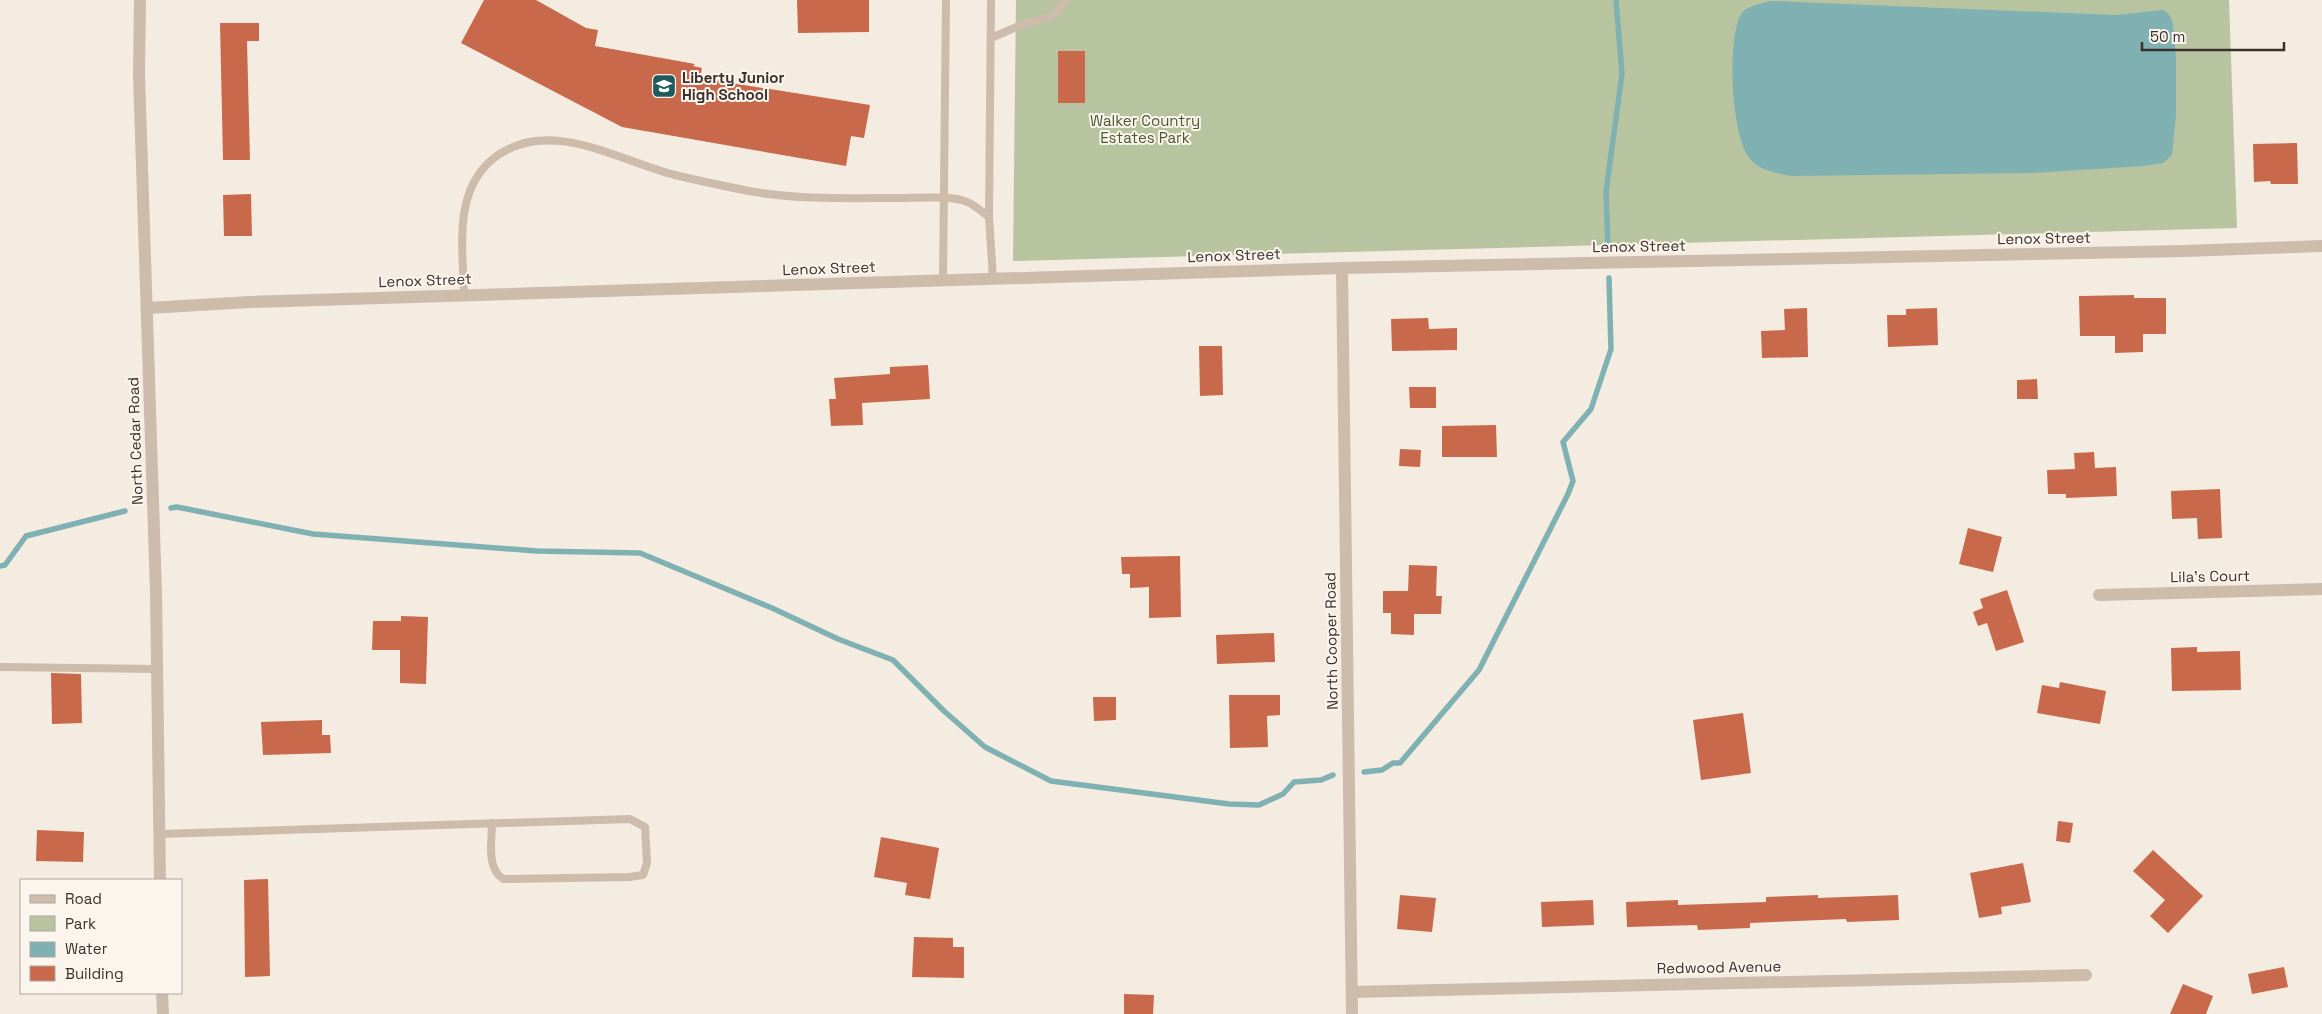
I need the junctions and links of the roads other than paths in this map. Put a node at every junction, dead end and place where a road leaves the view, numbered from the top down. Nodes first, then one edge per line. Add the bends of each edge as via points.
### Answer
1 (140, 0) edge
2 (946, 0) edge
3 (991, 0) edge
4 (1064, 0) edge
5 (990, 38) junction
6 (944, 198) junction
7 (989, 217) junction
8 (2322, 246) edge
9 (1342, 268) junction
10 (993, 279) junction
11 (942, 280) junction
12 (464, 295) junction
13 (148, 308) junction
14 (2322, 589) edge
15 (2100, 595) dead end
16 (0, 667) edge
17 (157, 669) junction
18 (492, 822) junction
19 (160, 834) junction
20 (160, 879) edge
21 (2086, 975) dead end
22 (1352, 992) junction
23 (162, 994) edge
24 (163, 1014) edge
25 (1352, 1014) edge

1 - 13 street, North Cedar Road via 139,74
2 - 6 lane
3 - 5 lane
4 - 5 lane via 1052,16
5 - 7 lane
6 - 7 lane via 967,201
6 - 11 lane
6 - 12 lane via 804,197 751,191 674,175 569,142 545,139 498,155 472,183 465,200 463,221
7 - 10 lane
8 - 9 street, Lenox Street via 2185,252
9 - 10 street, Lenox Street
9 - 22 street, North Cooper Road
10 - 11 street, Lenox Street
11 - 12 street, Lenox Street
12 - 13 street, Lenox Street
13 - 17 street, North Cedar Road
14 - 15 street, Lila's Court
16 - 17 lane
17 - 19 street, North Cedar Road
18 - 18 lane via 630,819 645,827 647,863 643,875 629,878 503,879 495,874 492,866
18 - 19 lane
19 - 20 street, North Cedar Road
21 - 22 street, Redwood Avenue
22 - 25 street, North Cooper Road
23 - 24 street

